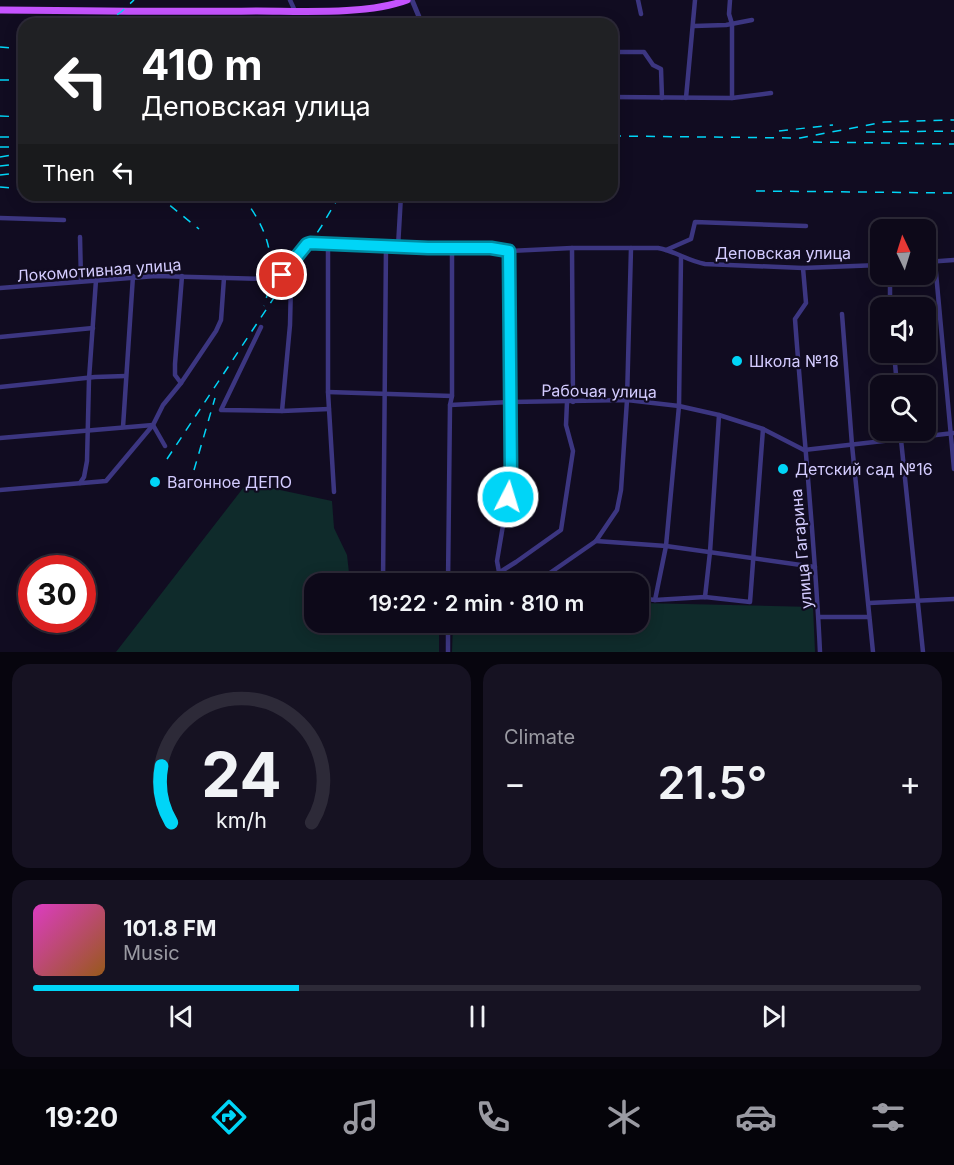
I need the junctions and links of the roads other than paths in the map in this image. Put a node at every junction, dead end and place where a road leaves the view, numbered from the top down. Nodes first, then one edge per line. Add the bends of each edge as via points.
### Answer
1 (290, 0) edge
2 (409, 0) edge
3 (638, 0) edge
4 (695, 0) edge
5 (730, 0) edge
6 (0, 10) edge
7 (295, 11) junction
8 (641, 14) dead end
9 (419, 18) edge
10 (752, 20) dead end
11 (732, 24) junction
12 (694, 26) junction
13 (618, 52) edge
14 (771, 93) dead end
15 (618, 97) edge
16 (662, 98) junction
17 (687, 98) junction
18 (732, 98) junction
19 (401, 201) edge
20 (0, 218) edge
21 (64, 220) dead end
22 (806, 226) dead end
23 (80, 237) dead end
24 (328, 245) junction
25 (386, 246) junction
26 (398, 247) junction
27 (452, 248) junction
28 (572, 248) junction
29 (631, 248) junction
30 (666, 250) junction
31 (509, 251) junction
32 (681, 257) junction
33 (954, 260) edge
34 (936, 262) edge
35 (870, 265) edge
36 (803, 267) junction
37 (936, 272) edge
38 (133, 276) junction
39 (182, 276) junction
40 (224, 278) junction
41 (96, 280) junction
42 (81, 281) junction
43 (291, 283) dead end
44 (0, 288) edge
45 (842, 314) dead end
46 (261, 327) dead end
47 (93, 328) junction
48 (0, 337) edge
49 (126, 376) junction
50 (89, 379) junction
51 (181, 383) junction
52 (0, 387) edge
53 (328, 392) junction
54 (386, 393) junction
55 (452, 396) junction
56 (627, 400) junction
57 (511, 402) junction
58 (570, 402) junction
59 (450, 405) junction
60 (679, 406) junction
61 (329, 409) junction
62 (282, 411) junction
63 (719, 415) junction
64 (153, 424) junction
65 (123, 427) junction
66 (763, 429) junction
67 (88, 430) junction
68 (952, 433) edge
69 (936, 435) edge
70 (0, 438) edge
71 (891, 441) edge
72 (901, 441) edge
73 (852, 445) junction
74 (165, 446) dead end
75 (804, 450) junction
76 (954, 469) edge
77 (80, 483) junction
78 (0, 490) edge
79 (334, 492) dead end
80 (596, 541) junction
81 (666, 546) junction
82 (710, 552) junction
83 (753, 559) junction
84 (815, 567) junction
85 (499, 572) joint
86 (383, 573) edge
87 (448, 573) edge
88 (550, 573) edge
89 (705, 597) junction
90 (649, 599) edge
91 (954, 599) edge
92 (655, 600) junction
93 (918, 602) junction
94 (869, 603) junction
95 (869, 616) junction
96 (819, 617) junction
97 (448, 633) edge
98 (448, 652) edge
99 (820, 652) edge
100 (873, 652) edge
101 (923, 652) edge

1 - 7 street
2 - 7 main road via 377,8
2 - 9 street
3 - 8 street
4 - 12 street
5 - 11 street
6 - 7 main road
10 - 11 street
11 - 12 street
11 - 18 street
12 - 17 street
13 - 16 street via 644,52 661,69
14 - 18 street
15 - 16 street
16 - 17 street
17 - 18 street
19 - 26 street
20 - 21 street
22 - 30 street via 695,222 692,239
23 - 42 street
24 - 25 street, Деповская улица
24 - 40 street, Локомотивная улица via 307,244 278,278
24 - 53 street
25 - 26 street, Деповская улица
25 - 54 street
26 - 27 street, Деповская улица
27 - 31 street, Деповская улица
27 - 55 street
28 - 29 street, Деповская улица
28 - 31 street, Деповская улица
28 - 58 street
29 - 30 street, Деповская улица
29 - 56 street
30 - 32 street, Деповская улица
31 - 57 street
32 - 36 street, Деповская улица via 705,264
32 - 60 street
33 - 34 street
35 - 36 street, Деповская улица
36 - 75 street, улица Гагарина via 806,303 795,319
37 - 68 street
38 - 39 street, Локомотивная улица
38 - 41 street, Локомотивная улица
38 - 49 street
39 - 40 street, Локомотивная улица
39 - 51 street via 175,364 175,375
40 - 51 street via 221,320
41 - 42 street, Локомотивная улица
41 - 47 street
42 - 44 street, Локомотивная улица
43 - 62 street
45 - 73 street
46 - 62 street via 221,410
47 - 48 street
47 - 50 street
49 - 50 street
49 - 65 street
50 - 52 street
50 - 67 street
51 - 64 street
53 - 54 street
53 - 61 street
54 - 55 street
54 - 86 street
55 - 59 street
56 - 58 street, Рабочая улица
56 - 60 street, Рабочая улица
56 - 80 street via 617,510
57 - 58 street, Рабочая улица
57 - 59 street, Рабочая улица
57 - 85 street via 511,478 497,561
58 - 85 street via 566,425 573,451 561,530
59 - 87 street
60 - 63 street, Рабочая улица
60 - 81 street
61 - 62 street
61 - 79 street
63 - 66 street, Рабочая улица
63 - 82 street
64 - 65 street
64 - 74 street
64 - 77 street via 106,481
65 - 67 street
66 - 75 street, Рабочая улица
66 - 83 street
67 - 70 street
67 - 77 street via 87,461
68 - 69 street
68 - 76 street
71 - 73 street
72 - 93 street
73 - 75 street
73 - 94 street
75 - 84 street, улица Гагарина
77 - 78 street
80 - 81 street
80 - 88 street
81 - 82 street
81 - 92 street
82 - 83 street
82 - 89 street
83 - 84 street
83 - 89 street via 750,602
84 - 96 street, улица Гагарина
89 - 92 street
90 - 92 street
91 - 93 street
93 - 94 street
93 - 101 street
94 - 95 street
95 - 96 street
95 - 100 street
96 - 99 street, улица Гагарина
97 - 98 street

